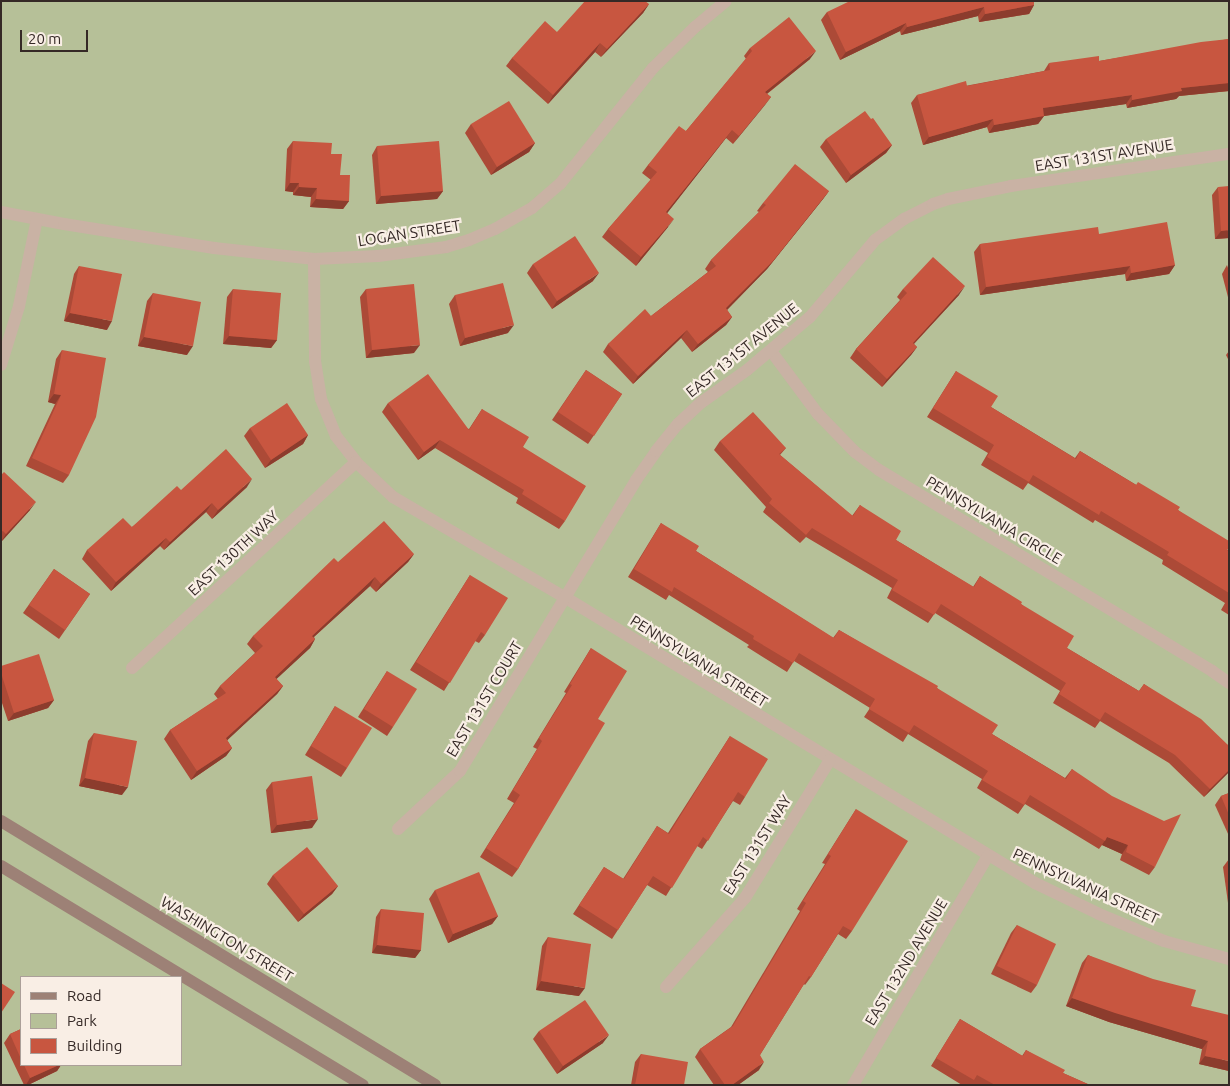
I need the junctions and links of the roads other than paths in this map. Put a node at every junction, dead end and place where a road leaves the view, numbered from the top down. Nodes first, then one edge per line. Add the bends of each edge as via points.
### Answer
1 (726, 1) edge
2 (1229, 154) edge
3 (1, 212) edge
4 (37, 219) junction
5 (314, 259) junction
6 (771, 351) junction
7 (1, 365) edge
8 (356, 462) junction
9 (566, 598) junction
10 (132, 668) dead end
11 (1229, 683) edge
12 (830, 760) junction
13 (1, 821) edge
14 (398, 829) dead end
15 (988, 856) junction
16 (1, 866) edge
17 (1229, 959) edge
18 (666, 987) dead end
19 (858, 1083) edge
20 (363, 1085) edge
21 (435, 1085) edge

1 - 5 street, LOGAN STREET via 653,68 560,184 532,208 495,229 446,246 378,256
2 - 6 street, EAST 131ST AVENUE via 1011,186 933,204 904,219 876,240 810,317
3 - 4 street, LOGAN STREET
4 - 5 street, LOGAN STREET via 214,248
4 - 7 street via 19,306
5 - 8 street, PENNSYLVANIA STREET via 314,361 317,380 336,436
6 - 9 street, EAST 131ST AVENUE via 678,424 636,480
6 - 11 street, PENNSYLVANIA CIRCLE via 818,414 855,452 879,470
8 - 9 street, PENNSYLVANIA STREET via 394,497
8 - 10 street, EAST 130TH WAY
9 - 12 street, PENNSYLVANIA STREET
9 - 14 street, EAST 131ST COURT via 460,771
12 - 15 street, PENNSYLVANIA STREET
12 - 18 street, EAST 131ST WAY via 745,898
13 - 21 main road, WASHINGTON STREET
15 - 17 street, PENNSYLVANIA STREET via 1099,914 1164,941
15 - 19 street, EAST 132ND AVENUE
16 - 20 main road

